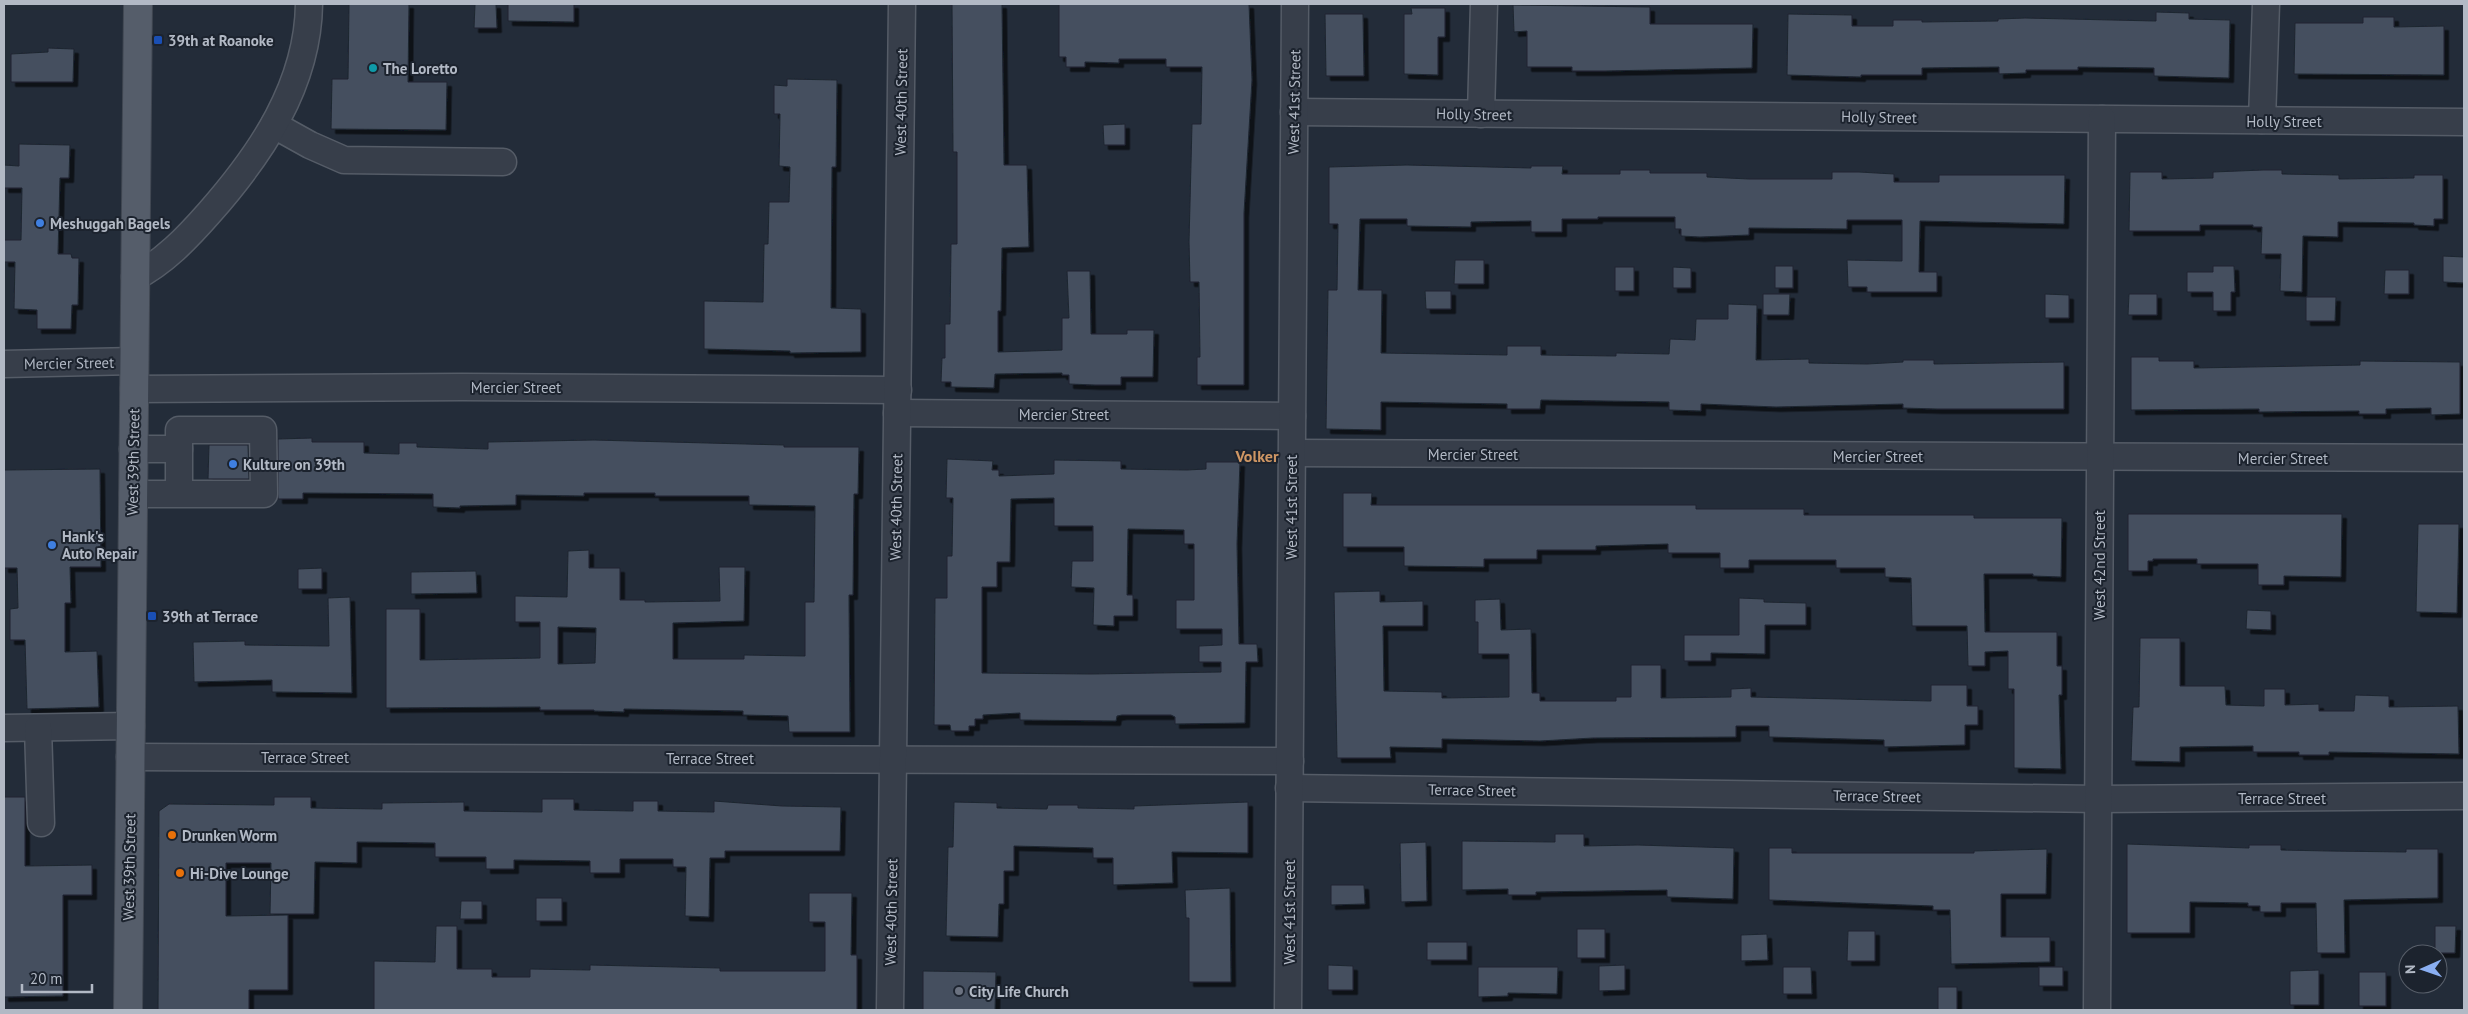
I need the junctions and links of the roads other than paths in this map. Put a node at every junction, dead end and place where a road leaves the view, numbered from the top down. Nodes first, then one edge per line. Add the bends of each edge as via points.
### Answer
1 (138, 4) edge
2 (309, 4) edge
3 (902, 4) edge
4 (1295, 4) edge
5 (1484, 4) edge
6 (2266, 4) edge
7 (1294, 112) junction
8 (1481, 114) junction
9 (2102, 119) junction
10 (2262, 120) junction
11 (2464, 122) edge
12 (274, 125) junction
13 (503, 162) dead end
14 (135, 278) junction
15 (134, 361) junction
16 (4, 364) edge
17 (250, 388) junction
18 (134, 389) junction
19 (897, 401) junction
20 (1292, 416) junction
21 (251, 430) junction
22 (133, 448) junction
23 (179, 449) junction
24 (1292, 453) junction
25 (2100, 457) junction
26 (2464, 458) edge
27 (133, 494) junction
28 (179, 494) junction
29 (130, 726) junction
30 (4, 728) edge
31 (38, 728) junction
32 (130, 757) junction
33 (893, 759) junction
34 (1290, 761) junction
35 (1289, 788) junction
36 (2464, 796) edge
37 (2098, 799) junction
38 (41, 823) dead end
39 (128, 1010) edge
40 (890, 1010) edge
41 (1288, 1010) edge
42 (2097, 1010) edge

1 - 14 main road, West 39th Street
2 - 12 street via 301,60
3 - 19 street, West 40th Street
4 - 7 street, West 41st Street
5 - 8 street
6 - 10 street
7 - 8 street, Holly Street
7 - 20 street, West 41st Street
8 - 9 street, Holly Street
9 - 10 street, Holly Street
9 - 25 street, West 42nd Street
10 - 11 street, Holly Street
12 - 13 street via 344,160
12 - 14 street via 252,161 200,224 153,268
14 - 15 main road, West 39th Street
15 - 16 street, Mercier Street
15 - 18 main road, West 39th Street
17 - 18 street, Mercier Street
17 - 19 street, Mercier Street via 462,387
17 - 21 street
18 - 22 main road, West 39th Street
19 - 20 street, Mercier Street
19 - 33 street, West 40th Street
20 - 24 street, West 41st Street
21 - 23 street via 178,430
21 - 28 street via 263,430 264,494
22 - 23 street
22 - 27 main road, West 39th Street
23 - 28 street
24 - 25 street, Mercier Street
24 - 34 street, West 41st Street
25 - 26 street, Mercier Street
25 - 37 street, West 42nd Street
27 - 28 street
27 - 29 main road, West 39th Street
29 - 31 street
29 - 32 main road, West 39th Street
30 - 31 street
31 - 38 street
32 - 33 street, Terrace Street
32 - 39 main road, West 39th Street
33 - 34 street, Terrace Street
33 - 40 street, West 40th Street
34 - 35 street, West 41st Street
35 - 37 street, Terrace Street
35 - 41 street, West 41st Street
36 - 37 street, Terrace Street
37 - 42 street, West 42nd Street

